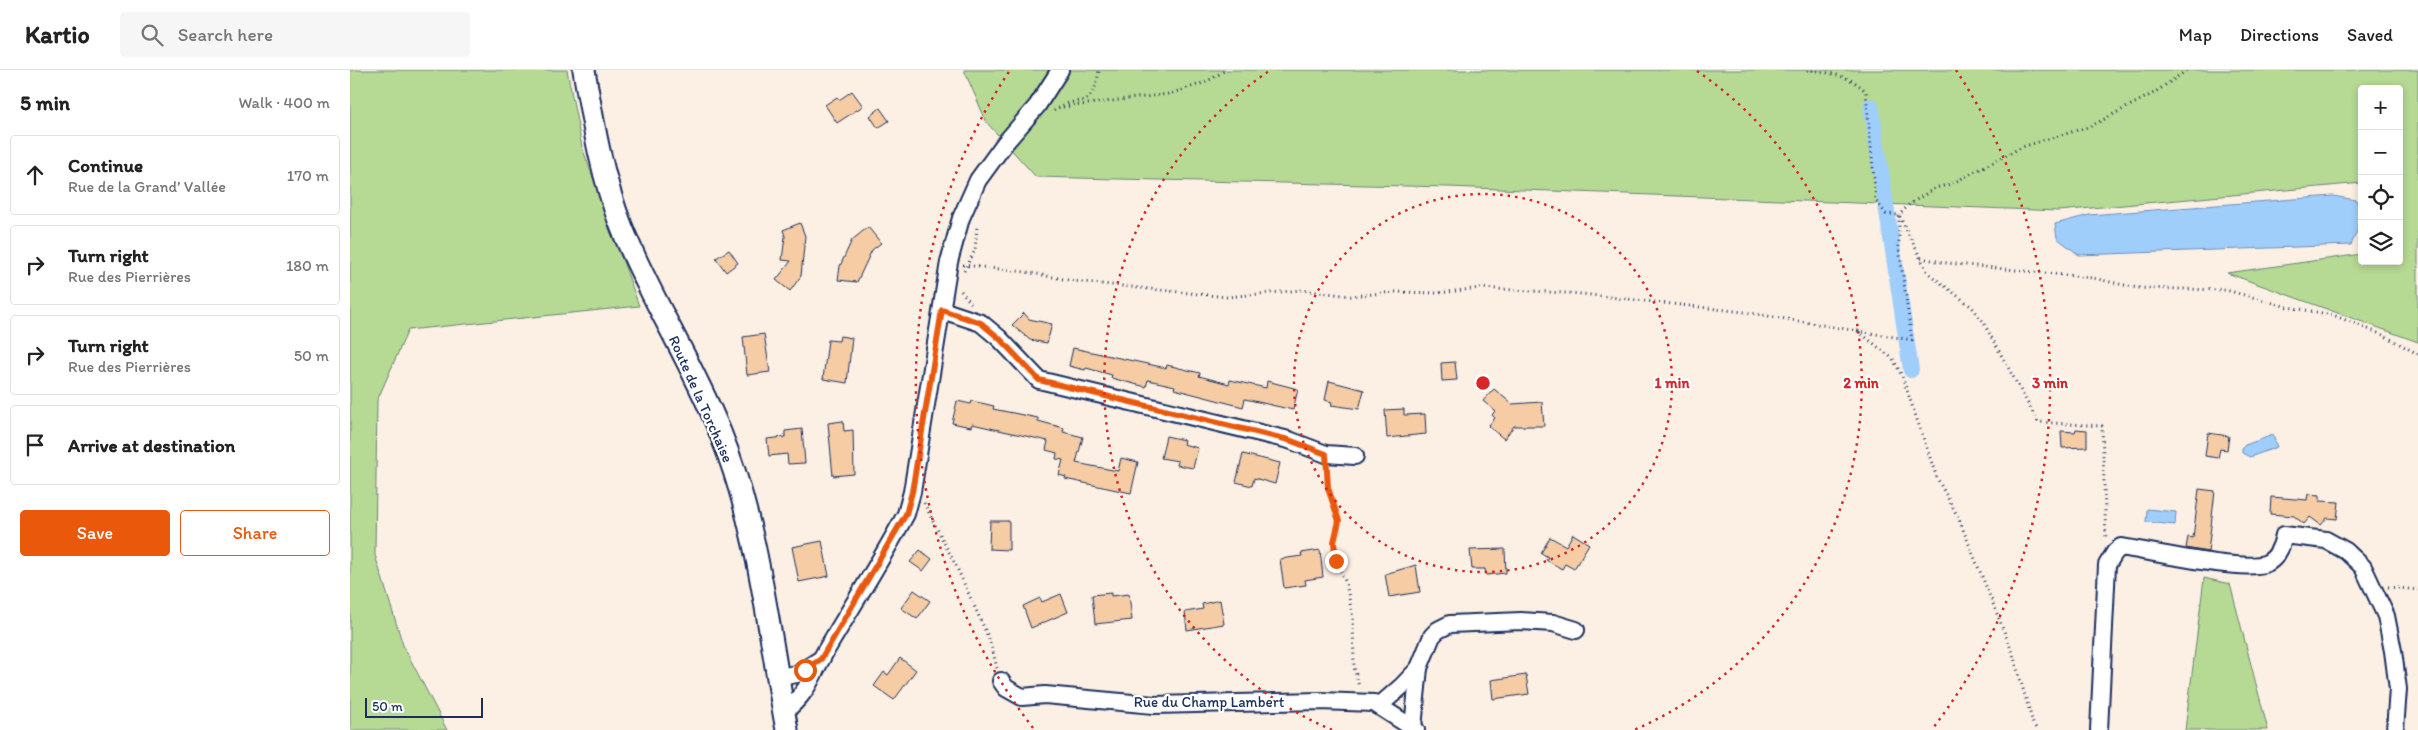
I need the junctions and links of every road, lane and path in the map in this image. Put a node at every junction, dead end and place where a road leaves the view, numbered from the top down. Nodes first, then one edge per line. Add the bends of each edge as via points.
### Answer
1 (584, 70) edge
2 (1060, 70) edge
3 (1099, 70) edge
4 (1226, 70) edge
5 (1808, 70) edge
6 (2187, 70) edge
7 (1059, 107) junction
8 (1043, 111) junction
9 (1899, 214) junction
10 (977, 223) dead end
11 (1921, 258) junction
12 (949, 262) junction
13 (968, 266) junction
14 (960, 277) dead end
15 (942, 310) junction
16 (1858, 330) junction
17 (2418, 354) edge
18 (1326, 454) junction
19 (1356, 456) dead end
20 (912, 492) junction
21 (2107, 565) junction
22 (2372, 585) junction
23 (2418, 590) edge
24 (1576, 630) dead end
25 (821, 659) junction
26 (1419, 668) junction
27 (779, 677) junction
28 (1001, 681) joint
29 (1376, 704) junction
30 (786, 721) edge
31 (1415, 729) edge
32 (2037, 730) edge
33 (2099, 730) edge
34 (2395, 730) edge

1 - 27 main road, Route de la Torchaise via 608,190 620,222 720,432 742,498 756,547
2 - 8 street
3 - 7 path via 1093,94 1084,101
4 - 7 path via 1206,82 1169,94
5 - 9 path via 1859,83 1866,92 1876,202 1886,214
6 - 9 path via 2154,93 2091,126 2022,147 1951,184 1935,188
7 - 8 path
7 - 8 path
8 - 12 street via 978,180 961,218
9 - 11 path
9 - 16 path via 1899,248 1912,340
10 - 13 path via 975,250
11 - 17 path via 2093,278 2136,288 2226,290 2333,315 2383,335
11 - 21 path via 1928,273 1972,307 1982,320 2038,422 2102,426
12 - 13 path
12 - 15 street
13 - 14 path
13 - 16 path via 1227,297 1302,290 1351,296 1395,292 1440,293 1480,288 1582,294 1744,312
15 - 18 street via 981,323 1039,380 1289,440
15 - 20 street
16 - 32 path via 1893,359 1902,376 1937,478 1958,517 2012,651
18 - 19 street
18 - 29 path via 1328,488 1339,521 1334,542 1336,561 1346,583 1353,618 1354,667 1360,693
20 - 25 street via 906,514
20 - 28 path via 926,505 957,568 990,640
21 - 22 street via 2121,547 2226,565 2257,565 2267,563 2277,553 2284,534 2326,540 2346,551 2363,567
21 - 33 street
22 - 23 path
22 - 34 street via 2386,616 2393,652 2398,689
24 - 26 street via 1553,623 1521,621 1450,624 1432,636
25 - 27 street via 797,674
25 - 30 street via 803,696
26 - 29 street via 1402,686
26 - 31 street
27 - 30 main road, Route de la Torchaise
28 - 29 street, Rue du Champ Lambert via 1006,688 1022,697 1045,694 1154,705 1320,701
29 - 31 street, Rue du Champ Lambert

